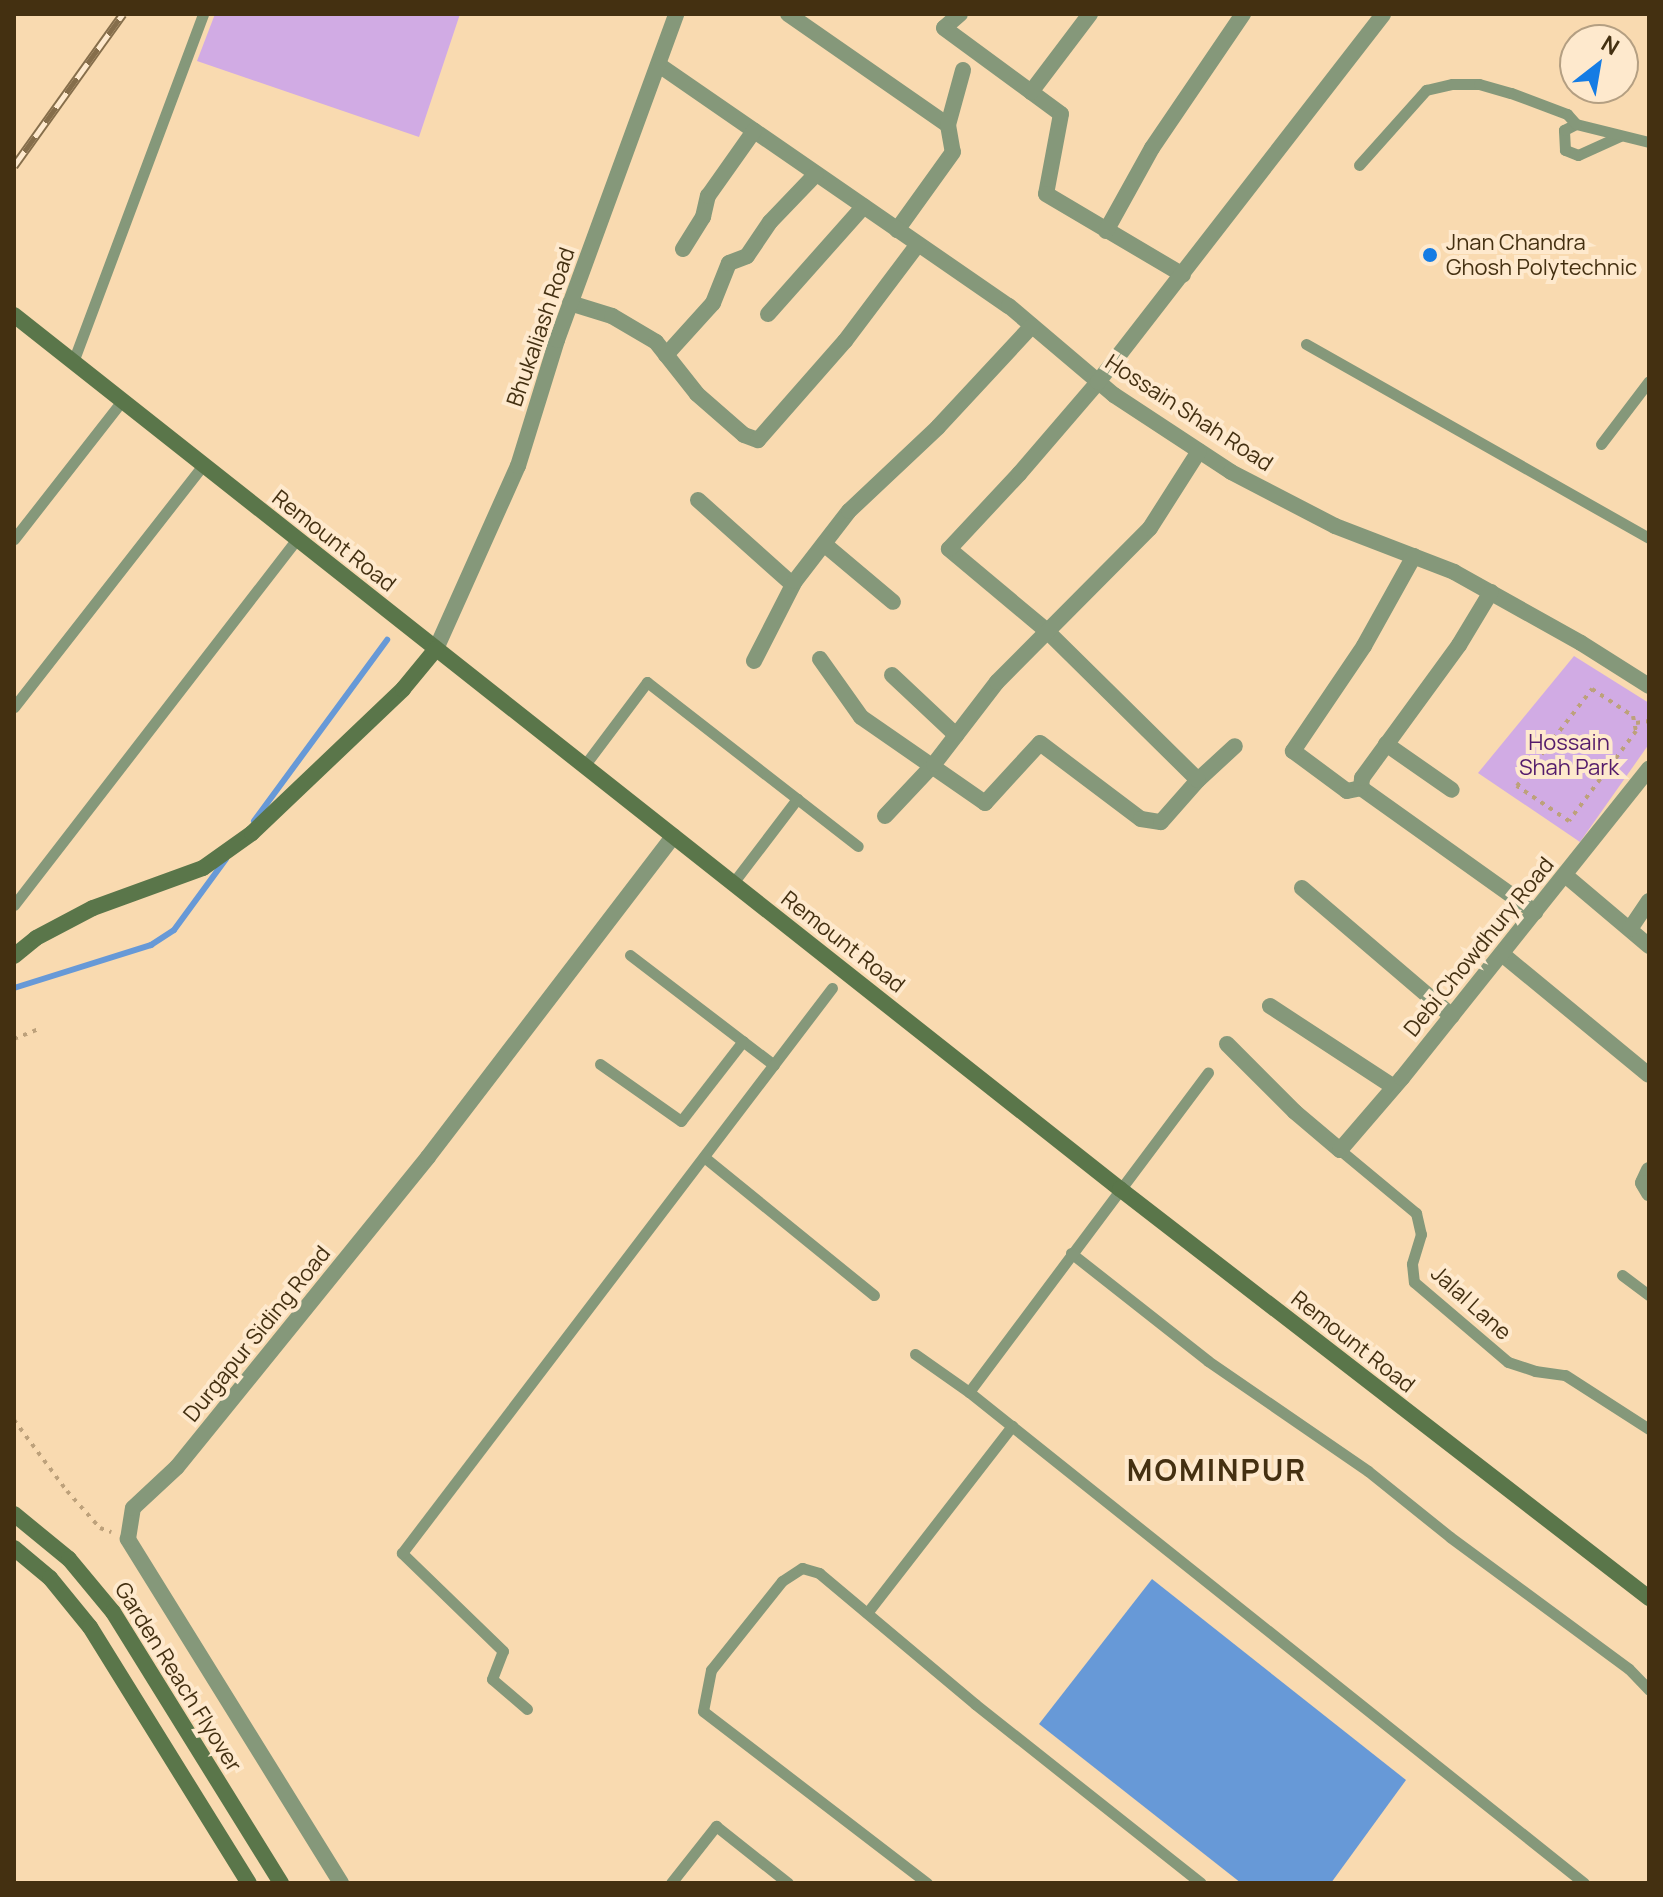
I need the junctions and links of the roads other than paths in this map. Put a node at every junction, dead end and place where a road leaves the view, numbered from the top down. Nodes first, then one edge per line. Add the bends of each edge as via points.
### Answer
1 (203, 14) edge
2 (676, 14) edge
3 (788, 14) edge
4 (960, 14) edge
5 (1090, 14) edge
6 (1243, 14) edge
7 (1383, 14) edge
8 (659, 65) junction
9 (963, 70) dead end
10 (1031, 92) junction
11 (1576, 124) junction
12 (948, 125) junction
13 (754, 131) junction
14 (1620, 136) junction
15 (1649, 142) edge
16 (1359, 165) dead end
17 (816, 174) junction
18 (864, 206) junction
19 (897, 230) junction
20 (1106, 231) junction
21 (918, 244) junction
22 (683, 249) dead end
23 (1183, 275) junction
24 (570, 303) junction
25 (768, 314) dead end
26 (14, 315) edge
27 (1032, 326) junction
28 (1306, 344) dead end
29 (666, 355) junction
30 (73, 362) junction
31 (1649, 381) edge
32 (1098, 382) junction
33 (122, 401) junction
34 (1601, 444) dead end
35 (1199, 451) junction
36 (203, 465) junction
37 (698, 500) dead end
38 (1649, 538) edge
39 (14, 539) edge
40 (297, 539) junction
41 (824, 544) junction
42 (1414, 556) junction
43 (793, 585) junction
44 (1491, 592) junction
45 (893, 602) dead end
46 (1047, 631) junction
47 (436, 649) junction
48 (820, 659) dead end
49 (754, 661) dead end
50 (892, 675) dead end
51 (1649, 686) edge
52 (14, 707) edge
53 (956, 735) junction
54 (1386, 744) junction
55 (1235, 746) dead end
56 (584, 766) junction
57 (930, 767) junction
58 (1649, 769) edge
59 (1198, 780) junction
60 (1361, 788) junction
61 (1452, 790) dead end
62 (797, 799) junction
63 (885, 816) dead end
64 (673, 836) junction
65 (858, 846) dead end
66 (1565, 875) junction
67 (733, 883) junction
68 (1302, 888) dead end
69 (1649, 901) edge
70 (14, 905) edge
71 (1535, 912) junction
72 (1630, 929) junction
73 (1649, 946) edge
74 (1502, 954) junction
75 (630, 955) dead end
76 (14, 956) edge
77 (832, 988) dead end
78 (1270, 1006) dead end
79 (1452, 1016) junction
80 (743, 1041) junction
81 (1227, 1044) dead end
82 (600, 1064) dead end
83 (774, 1065) junction
84 (1208, 1073) dead end
85 (1649, 1075) edge
86 (1394, 1087) junction
87 (1340, 1150) junction
88 (704, 1157) junction
89 (1649, 1170) edge
90 (1120, 1189) junction
91 (1649, 1193) edge
92 (1071, 1253) junction
93 (1622, 1275) dead end
94 (874, 1295) dead end
95 (1649, 1295) edge
96 (915, 1354) dead end
97 (969, 1392) junction
98 (1012, 1426) junction
99 (1649, 1429) edge
100 (14, 1514) edge
101 (14, 1548) edge
102 (1649, 1598) edge
103 (867, 1613) junction
104 (1649, 1690) edge
105 (527, 1709) dead end
106 (249, 1883) edge
107 (281, 1883) edge
108 (341, 1883) edge
109 (671, 1883) edge
110 (788, 1883) edge
111 (927, 1883) edge
112 (1201, 1883) edge
113 (1584, 1883) edge

1 - 30 lane
2 - 8 street, Bhukaliash Road
3 - 12 street
4 - 10 street via 944,28
5 - 10 street
6 - 20 street via 1152,148
7 - 23 street
8 - 13 street, Hossain Shah Road
8 - 24 street, Bhukaliash Road
9 - 12 street
10 - 20 street via 1061,114 1046,194
11 - 14 lane
11 - 14 lane via 1564,130 1565,150 1578,155
11 - 16 lane via 1567,114 1511,93 1479,84 1452,84 1426,90
12 - 19 street via 953,152
13 - 17 street, Hossain Shah Road
13 - 22 street via 708,196 703,217
14 - 15 lane
17 - 18 street, Hossain Shah Road
17 - 29 street via 770,222 747,256 729,263 713,303
18 - 19 street, Hossain Shah Road
18 - 25 street
19 - 21 street, Hossain Shah Road
20 - 23 street
21 - 27 street, Hossain Shah Road
21 - 29 street via 845,341 758,440 744,435 697,394
23 - 32 street
24 - 29 street via 612,316 656,342
24 - 47 street, Bhukaliash Road via 518,466
26 - 30 street, Remount Road
27 - 32 street, Hossain Shah Road
27 - 41 street via 938,427 849,511
28 - 38 lane
30 - 33 street, Remount Road
31 - 34 lane
32 - 35 street, Hossain Shah Road
32 - 46 street via 949,549
33 - 36 street, Remount Road
33 - 39 lane
35 - 42 street, Hossain Shah Road via 1335,526
35 - 46 street via 1150,528
36 - 40 street, Remount Road
36 - 52 lane
37 - 43 street
40 - 47 street, Remount Road
40 - 70 lane
41 - 43 street
41 - 45 street
42 - 44 street, Hossain Shah Road
42 - 60 street via 1364,646 1293,751 1347,791
43 - 49 street
44 - 51 street, Hossain Shah Road
44 - 54 street
46 - 53 street via 997,682
46 - 59 street
47 - 56 street, Remount Road
47 - 76 street via 403,689 252,833 203,868 93,908
48 - 57 street via 861,717
50 - 53 street
53 - 57 street
54 - 60 street via 1362,778
54 - 61 street
55 - 59 street
56 - 62 lane via 647,682
56 - 64 street, Remount Road
57 - 59 street via 985,803 1040,743 1141,819 1161,822
57 - 63 street
58 - 66 street, Debi Chowdhury Road
60 - 71 street
62 - 65 lane
62 - 67 lane
64 - 67 street, Remount Road
64 - 108 street, Durgapur Siding Road via 428,1157 177,1467 133,1508 128,1539
66 - 71 street, Debi Chowdhury Road
66 - 72 street
67 - 90 street, Remount Road
68 - 79 street
69 - 72 street
71 - 74 street, Debi Chowdhury Road
72 - 73 street
74 - 79 street, Debi Chowdhury Road
74 - 85 street
75 - 80 lane
77 - 83 lane
78 - 86 street
79 - 86 street, Debi Chowdhury Road
80 - 82 lane via 681,1121
80 - 83 lane
81 - 87 street
83 - 88 lane
84 - 90 lane
86 - 87 street, Debi Chowdhury Road
87 - 99 lane, Jalal Lane via 1416,1213 1421,1234 1412,1264 1414,1282 1508,1362 1565,1375
88 - 94 lane
88 - 105 lane via 402,1553 503,1651 492,1679
89 - 91 street via 1643,1183
90 - 92 lane
90 - 102 street, Remount Road
92 - 97 lane
92 - 104 lane via 1208,1361 1368,1471 1629,1669
93 - 95 lane
96 - 97 lane
97 - 98 lane
98 - 103 lane
98 - 113 lane
100 - 107 street, Garden Reach Flyover via 69,1559 113,1612
101 - 106 street via 50,1578 90,1627
103 - 111 lane via 819,1573 802,1568 782,1581 711,1670 703,1711
103 - 112 lane
109 - 110 lane via 716,1826

